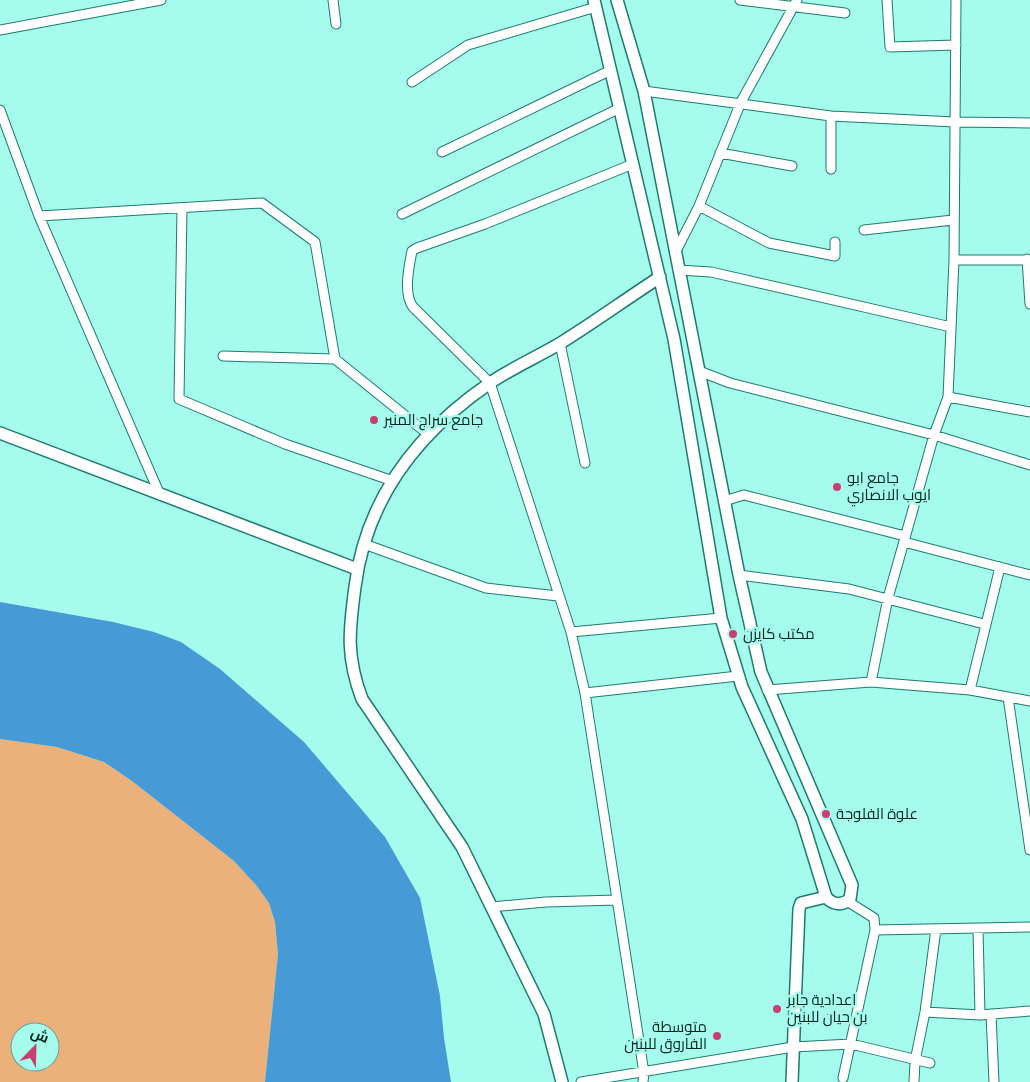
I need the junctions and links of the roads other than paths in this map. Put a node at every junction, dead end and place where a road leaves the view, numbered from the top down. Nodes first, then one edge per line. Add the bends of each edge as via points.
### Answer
1 (162, 0) edge
2 (333, 0) edge
3 (617, 0) edge
4 (740, 0) edge
5 (887, 0) edge
6 (956, 0) edge
7 (595, 3) edge
8 (796, 3) edge
9 (845, 12) dead end
10 (336, 24) dead end
11 (0, 30) edge
12 (956, 45) junction
13 (611, 70) junction
14 (412, 82) dead end
15 (644, 91) junction
16 (741, 102) junction
17 (620, 108) junction
18 (0, 110) edge
19 (831, 116) junction
20 (955, 122) junction
21 (1030, 123) edge
22 (442, 152) dead end
23 (720, 153) junction
24 (633, 164) junction
25 (792, 166) dead end
26 (831, 170) dead end
27 (699, 206) junction
28 (182, 208) junction
29 (402, 214) dead end
30 (39, 216) junction
31 (953, 220) junction
32 (864, 230) dead end
33 (835, 242) dead end
34 (675, 253) junction
35 (1029, 259) edge
36 (954, 260) junction
37 (678, 270) junction
38 (660, 277) junction
39 (1030, 304) edge
40 (951, 327) junction
41 (692, 337) junction
42 (674, 339) junction
43 (560, 343) junction
44 (223, 356) dead end
45 (335, 359) junction
46 (699, 371) junction
47 (490, 383) junction
48 (948, 397) junction
49 (1030, 412) edge
50 (0, 433) edge
51 (428, 434) junction
52 (934, 435) junction
53 (585, 463) dead end
54 (1030, 465) edge
55 (393, 481) junction
56 (160, 495) junction
57 (724, 501) junction
58 (905, 539) junction
59 (364, 544) junction
60 (1000, 567) junction
61 (357, 569) junction
62 (1030, 575) edge
63 (738, 576) junction
64 (558, 596) junction
65 (888, 598) junction
66 (722, 618) junction
67 (984, 624) junction
68 (571, 632) junction
69 (738, 676) junction
70 (871, 682) junction
71 (767, 690) junction
72 (970, 690) junction
73 (586, 693) junction
74 (1008, 696) junction
75 (1030, 701) edge
76 (1027, 812) edge
77 (1030, 850) edge
78 (826, 897) junction
79 (616, 900) junction
80 (848, 901) junction
81 (491, 907) junction
82 (1030, 927) edge
83 (978, 928) junction
84 (936, 929) junction
85 (875, 930) junction
86 (1030, 1011) edge
87 (925, 1012) junction
88 (991, 1014) junction
89 (980, 1015) junction
90 (851, 1044) junction
91 (793, 1047) junction
92 (915, 1061) junction
93 (930, 1063) dead end
94 (644, 1078) edge
95 (843, 1078) dead end
96 (562, 1082) edge
97 (581, 1082) edge
98 (792, 1082) edge
99 (914, 1082) edge
100 (994, 1082) edge

1 - 11 street
2 - 10 street
3 - 15 street
4 - 8 street
5 - 12 street via 890,47
6 - 12 street
7 - 13 street
7 - 14 street via 468,45
8 - 9 street
8 - 16 street
12 - 20 street
13 - 17 street
13 - 22 street
15 - 16 street
15 - 34 street
16 - 19 street
16 - 23 street
17 - 24 street
17 - 29 street
18 - 30 street
19 - 20 street
19 - 26 street
20 - 21 street
20 - 31 street
23 - 25 street
23 - 27 street
24 - 38 street
24 - 47 street via 412,251 409,302
27 - 33 street via 769,243 835,256
27 - 34 street
28 - 30 street
28 - 45 street via 262,203 315,242
28 - 55 street via 179,399 285,444
30 - 56 street
31 - 32 street
31 - 36 street
34 - 37 street
35 - 36 street
35 - 39 street
36 - 40 street
37 - 40 street via 711,272
37 - 41 street
38 - 42 street
38 - 43 street
40 - 48 street
41 - 42 street
41 - 46 street
42 - 66 street
43 - 47 street
43 - 53 street
44 - 45 street
45 - 51 street
46 - 52 street via 730,383
46 - 57 street
47 - 51 street
47 - 64 street
48 - 49 street
48 - 52 street
50 - 56 street
51 - 55 street via 404,462
52 - 54 street
52 - 58 street
55 - 59 street via 381,500
56 - 61 street
57 - 58 street via 744,495
57 - 63 street
58 - 60 street
58 - 65 street
59 - 61 street
59 - 64 street via 486,588
60 - 62 street
60 - 67 street
61 - 81 street via 349,653 353,677 362,698 462,847
63 - 65 street via 849,589
63 - 71 street
64 - 68 street
65 - 67 street
65 - 70 street
66 - 68 street
66 - 69 street
67 - 72 street
68 - 73 street
69 - 73 street
69 - 78 street via 802,819
70 - 71 street
70 - 72 street
71 - 80 street via 852,885 853,892
72 - 74 street
73 - 79 street
74 - 75 street
74 - 76 street
76 - 77 street
78 - 80 street via 836,904
78 - 91 street via 801,902
79 - 81 street
79 - 94 street
80 - 85 street via 874,918
81 - 96 street via 544,1014
82 - 83 street
83 - 84 street
83 - 89 street
84 - 85 street
84 - 87 street
85 - 90 street
86 - 88 street
87 - 89 street
87 - 92 street
88 - 89 street
88 - 100 street
90 - 91 street
90 - 92 street
90 - 95 street
91 - 94 street
91 - 98 street
92 - 93 street
92 - 99 street
94 - 97 street

